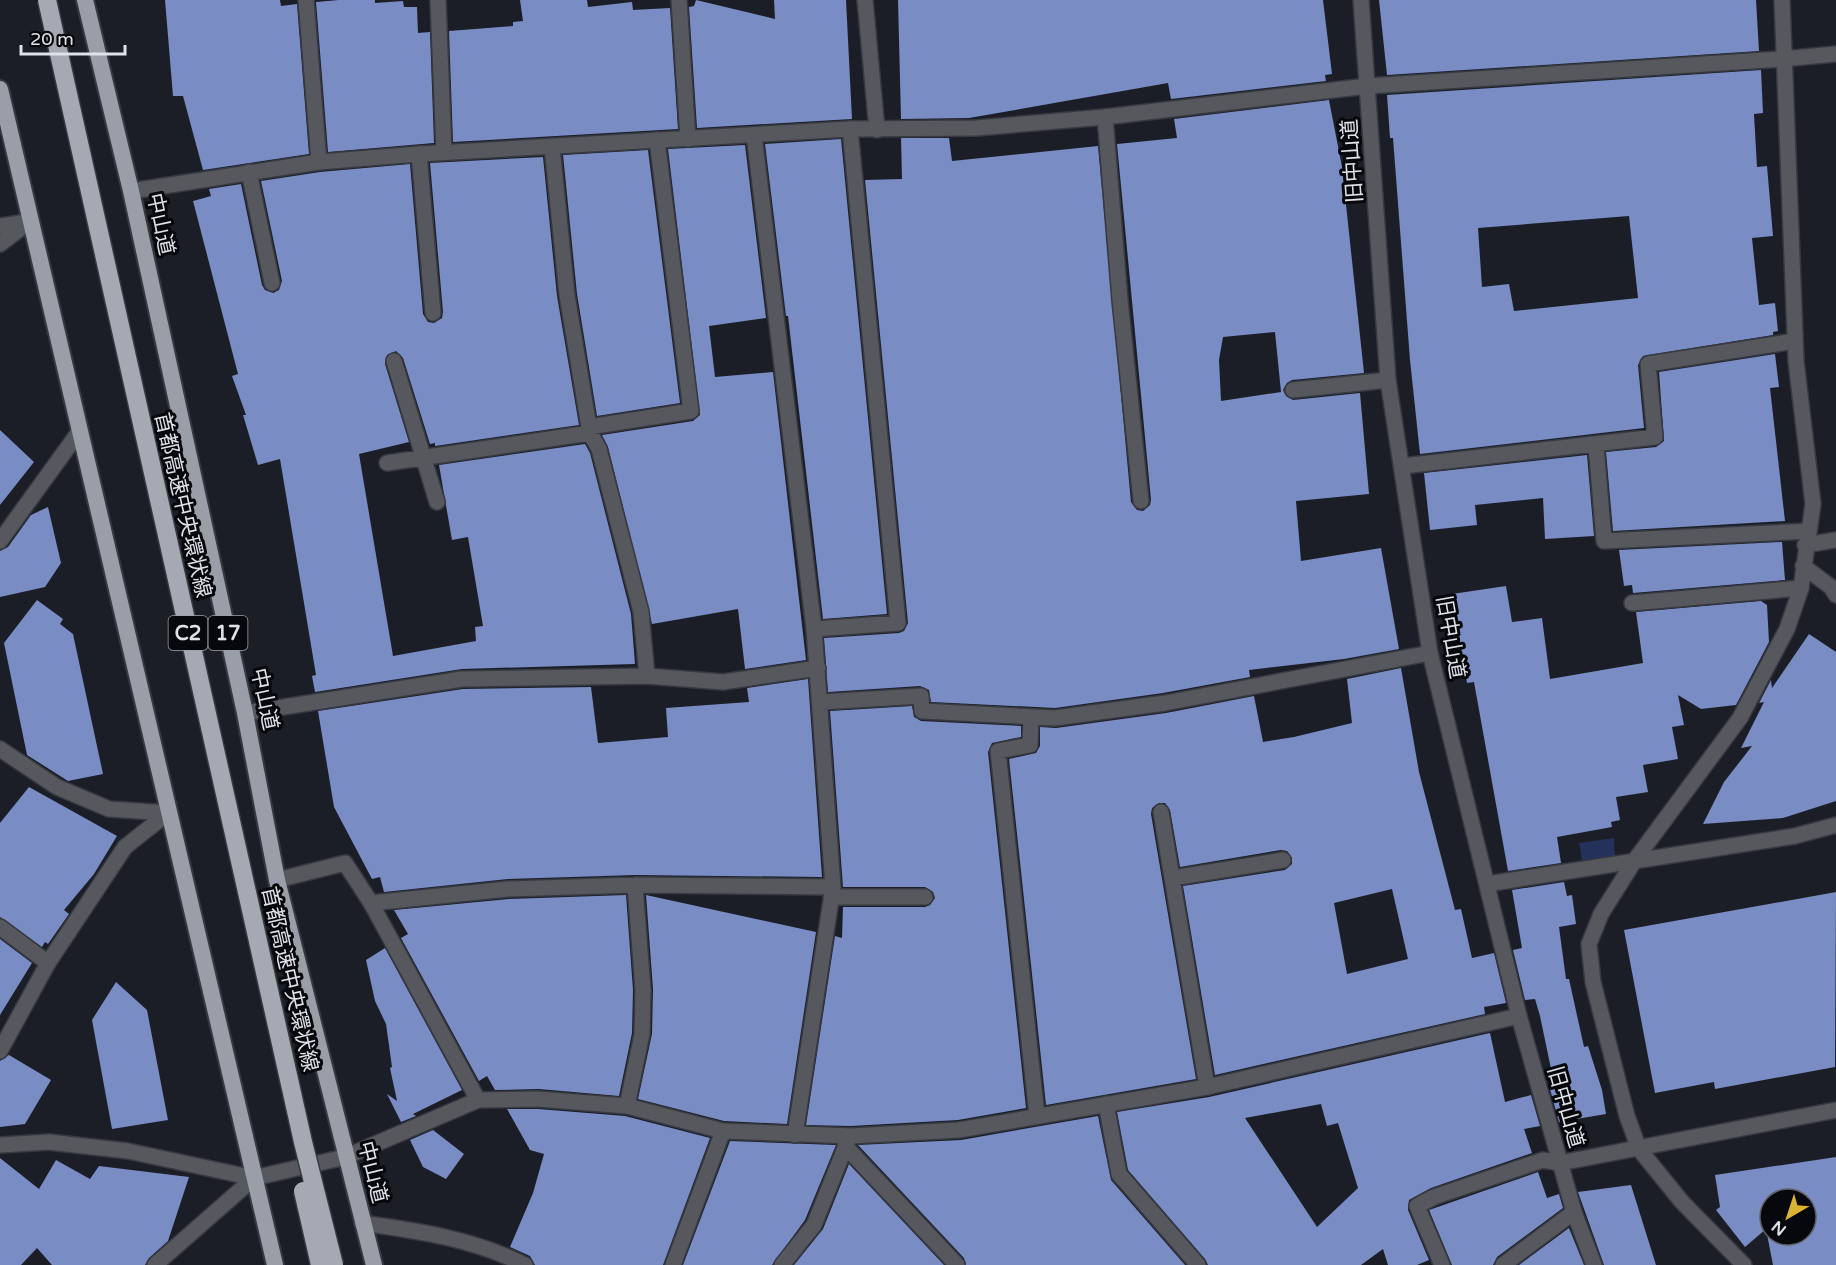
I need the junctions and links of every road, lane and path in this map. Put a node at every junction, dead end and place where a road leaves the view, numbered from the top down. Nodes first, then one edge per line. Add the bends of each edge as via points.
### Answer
1 (38, 0) edge
2 (47, 0) edge
3 (85, 0) edge
4 (306, 0) edge
5 (438, 0) edge
6 (679, 0) edge
7 (865, 0) edge
8 (1361, 0) edge
9 (1782, 0) edge
10 (1836, 54) edge
11 (1782, 59) junction
12 (1368, 86) junction
13 (0, 89) edge
14 (1105, 117) junction
15 (850, 129) junction
16 (877, 130) junction
17 (754, 135) junction
18 (688, 139) junction
19 (657, 140) junction
20 (552, 147) junction
21 (444, 152) junction
22 (419, 154) junction
23 (319, 162) junction
24 (249, 172) junction
25 (131, 191) junction
26 (29, 222) junction
27 (0, 226) edge
28 (0, 244) edge
29 (272, 283) dead end
30 (432, 313) dead end
31 (1795, 341) junction
32 (394, 361) dead end
33 (1388, 380) junction
34 (1293, 390) dead end
35 (590, 430) junction
36 (79, 432) junction
37 (1596, 445) junction
38 (423, 458) junction
39 (387, 463) dead end
40 (1403, 466) junction
41 (1141, 501) dead end
42 (438, 502) dead end
43 (1807, 538) junction
44 (1836, 540) edge
45 (0, 541) edge
46 (1803, 566) junction
47 (1801, 588) junction
48 (1836, 595) edge
49 (1632, 603) dead end
50 (814, 629) junction
51 (1431, 653) junction
52 (818, 669) junction
53 (647, 676) junction
54 (821, 702) junction
55 (245, 713) junction
56 (1031, 717) junction
57 (0, 749) edge
58 (1161, 812) dead end
59 (168, 813) junction
60 (1836, 825) edge
61 (1635, 860) junction
62 (1283, 861) dead end
63 (1173, 878) junction
64 (277, 880) junction
65 (1487, 884) junction
66 (635, 885) junction
67 (832, 892) junction
68 (925, 897) dead end
69 (371, 903) junction
70 (0, 927) edge
71 (48, 963) junction
72 (1519, 1016) junction
73 (0, 1051) edge
74 (1207, 1087) junction
75 (478, 1100) junction
76 (1106, 1104) junction
77 (627, 1106) junction
78 (1836, 1110) edge
79 (1037, 1116) junction
80 (723, 1131) junction
81 (795, 1135) junction
82 (848, 1141) junction
83 (0, 1145) edge
84 (1639, 1149) junction
85 (345, 1157) junction
86 (1560, 1163) junction
87 (254, 1178) junction
88 (1574, 1212) junction
89 (362, 1223) junction
90 (155, 1265) edge
91 (275, 1265) edge
92 (320, 1265) edge
93 (334, 1265) edge
94 (374, 1265) edge
95 (525, 1265) edge
96 (673, 1265) edge
97 (782, 1265) edge
98 (957, 1265) edge
99 (1198, 1265) edge
100 (1442, 1265) edge
101 (1503, 1265) edge
102 (1594, 1265) edge
103 (1744, 1265) edge

1 - 92 highway, 首都高速中央環状線 / C2, bridge
2 - 93 highway, 首都高速中央環状線 / C2, bridge via 303,1142
3 - 25 highway, 中山道 / 17
4 - 23 street
5 - 21 street
6 - 18 street
7 - 16 street
8 - 12 street, 旧中山道
9 - 11 street
10 - 11 street
11 - 12 street
11 - 31 street
12 - 14 street
12 - 33 street, 旧中山道
13 - 26 highway
14 - 16 street via 976,128
14 - 41 street
15 - 16 street
15 - 17 street
15 - 50 street via 898,622
17 - 18 street
17 - 50 street
18 - 19 street
19 - 20 street
19 - 35 street via 692,411
20 - 21 street
20 - 35 street via 567,295
21 - 22 street
22 - 23 street
22 - 30 street
23 - 24 street
24 - 25 street
24 - 29 street
25 - 55 highway, 中山道 / 17
26 - 27 street
26 - 28 street
26 - 36 highway
31 - 37 street via 1648,364 1655,437
31 - 43 street via 1813,504
32 - 38 street
33 - 34 street
33 - 40 street, 旧中山道
35 - 38 street
35 - 53 street via 599,449 641,612
36 - 45 street
36 - 59 highway
37 - 40 street
37 - 43 street via 1604,541
38 - 39 street
38 - 42 street
40 - 51 street, 旧中山道
43 - 44 street
43 - 46 street
46 - 47 street
46 - 48 street
47 - 49 street
47 - 61 street via 1787,629 1740,718
50 - 52 street
51 - 56 street via 1165,703 1055,718
51 - 65 street, 旧中山道
52 - 53 street via 723,682
52 - 54 street
53 - 55 street via 462,679
54 - 56 street via 921,696 922,711
54 - 67 street
55 - 64 highway, 中山道 / 17
56 - 79 street via 1030,745 998,751
57 - 59 street via 57,786 109,809
58 - 63 street
59 - 71 street via 124,847
59 - 87 highway
60 - 61 street via 1796,836
61 - 65 street
61 - 84 street via 1601,914 1589,944 1593,982
62 - 63 street
63 - 74 street
64 - 69 street via 345,863
64 - 85 highway, 中山道 / 17
65 - 72 street, 旧中山道
66 - 67 street
66 - 69 street via 508,889
66 - 77 street via 643,1012
67 - 68 street
67 - 81 street
69 - 75 street
70 - 71 street
71 - 73 street
72 - 74 street
72 - 86 street, 旧中山道
74 - 76 street
75 - 77 street via 538,1099
75 - 85 street
76 - 79 street
76 - 99 street via 1119,1174
77 - 80 street
78 - 84 street
79 - 82 street via 959,1130
80 - 81 street
80 - 96 street
81 - 82 street
82 - 97 street via 814,1225
82 - 98 street
83 - 87 street via 49,1142 128,1150
84 - 86 street
84 - 103 street via 1682,1202
85 - 87 street
85 - 89 highway, 中山道 / 17
86 - 88 street, 旧中山道
86 - 100 street via 1543,1160 1418,1206
87 - 90 street
87 - 91 highway
88 - 101 street
88 - 102 street, 旧中山道
89 - 94 highway, 中山道 / 17
89 - 95 street via 435,1233 497,1251

